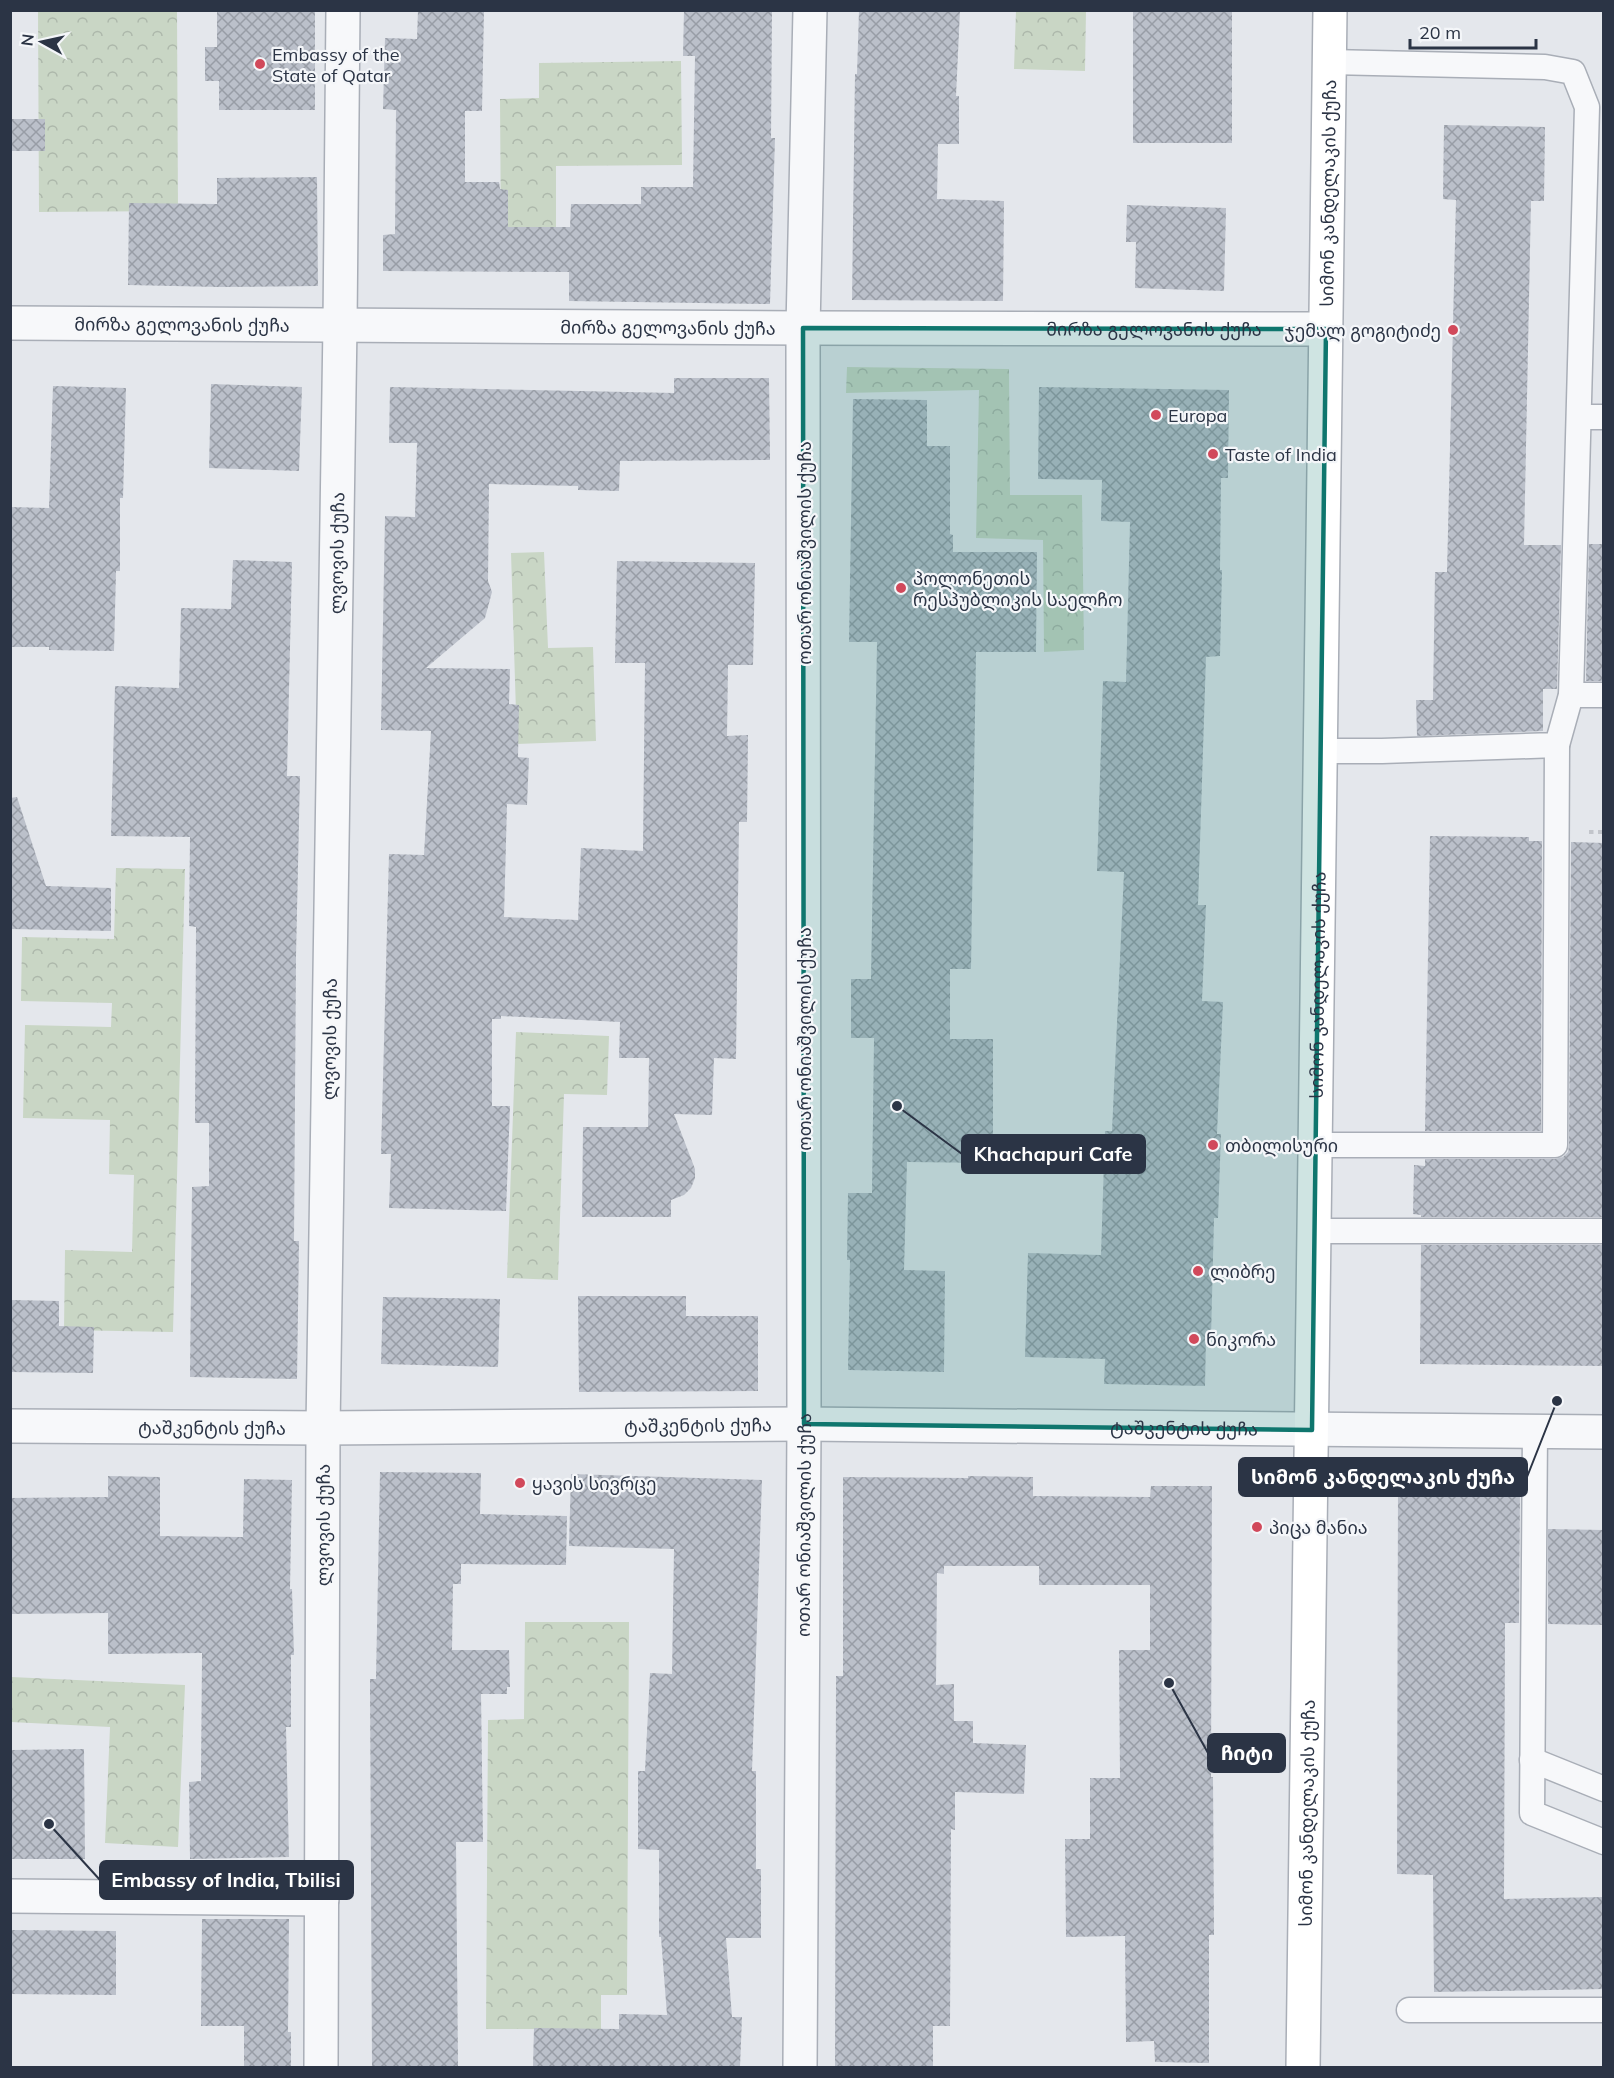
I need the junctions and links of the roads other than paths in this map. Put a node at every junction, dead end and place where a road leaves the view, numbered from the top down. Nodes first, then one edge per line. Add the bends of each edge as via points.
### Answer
1 (343, 10) edge
2 (810, 10) edge
3 (1330, 10) edge
4 (1330, 62) junction
5 (10, 323) edge
6 (340, 325) junction
7 (803, 328) junction
8 (1326, 329) junction
9 (1592, 417) edge
10 (1571, 695) junction
11 (1604, 695) edge
12 (1557, 745) junction
13 (1321, 751) junction
14 (1315, 1145) junction
15 (1314, 1231) junction
16 (1604, 1231) edge
17 (804, 1424) junction
18 (10, 1426) edge
19 (323, 1428) junction
20 (1312, 1430) junction
21 (1535, 1432) junction
22 (1604, 1432) edge
23 (1532, 1760) junction
24 (1604, 1789) edge
25 (1604, 1842) edge
26 (10, 1896) edge
27 (322, 1899) junction
28 (1409, 2010) dead end
29 (1604, 2010) edge
30 (321, 2067) edge
31 (801, 2067) edge
32 (1303, 2067) edge

1 - 6 street, ლვოვის ქუჩა
2 - 7 street, ოთარ ონიაშვილის ქუჩა
3 - 4 main road, სიმონ კანდელაკის ქუჩა
4 - 8 main road, სიმონ კანდელაკის ქუჩა
4 - 9 lane via 1545,67 1573,72 1587,107
5 - 6 street, მირზა გელოვანის ქუჩა
6 - 7 street, მირზა გელოვანის ქუჩა
6 - 19 street, ლვოვის ქუჩა
7 - 8 street, მირზა გელოვანის ქუჩა
7 - 17 street, ოთარ ონიაშვილის ქუჩა
8 - 13 main road, სიმონ კანდელაკის ქუჩა
9 - 10 lane
10 - 11 lane
10 - 12 lane
12 - 13 lane
12 - 14 lane via 1555,1145
13 - 14 main road, სიმონ კანდელაკის ქუჩა
14 - 15 main road, სიმონ კანდელაკის ქუჩა
15 - 16 lane
15 - 20 main road, სიმონ კანდელაკის ქუჩა
17 - 19 street, ტაშკენტის ქუჩა
17 - 20 street, ტაშკენტის ქუჩა
17 - 31 street, ოთარ ონიაშვილის ქუჩა
18 - 19 street, ტაშკენტის ქუჩა
19 - 27 street, ლვოვის ქუჩა
20 - 21 street, ტაშკენტის ქუჩა
20 - 32 main road, სიმონ კანდელაკის ქუჩა
21 - 22 street, ტაშკენტის ქუჩა
21 - 23 lane
23 - 24 lane
23 - 25 lane via 1532,1813
26 - 27 street
27 - 30 street, ლვოვის ქუჩა
28 - 29 lane

